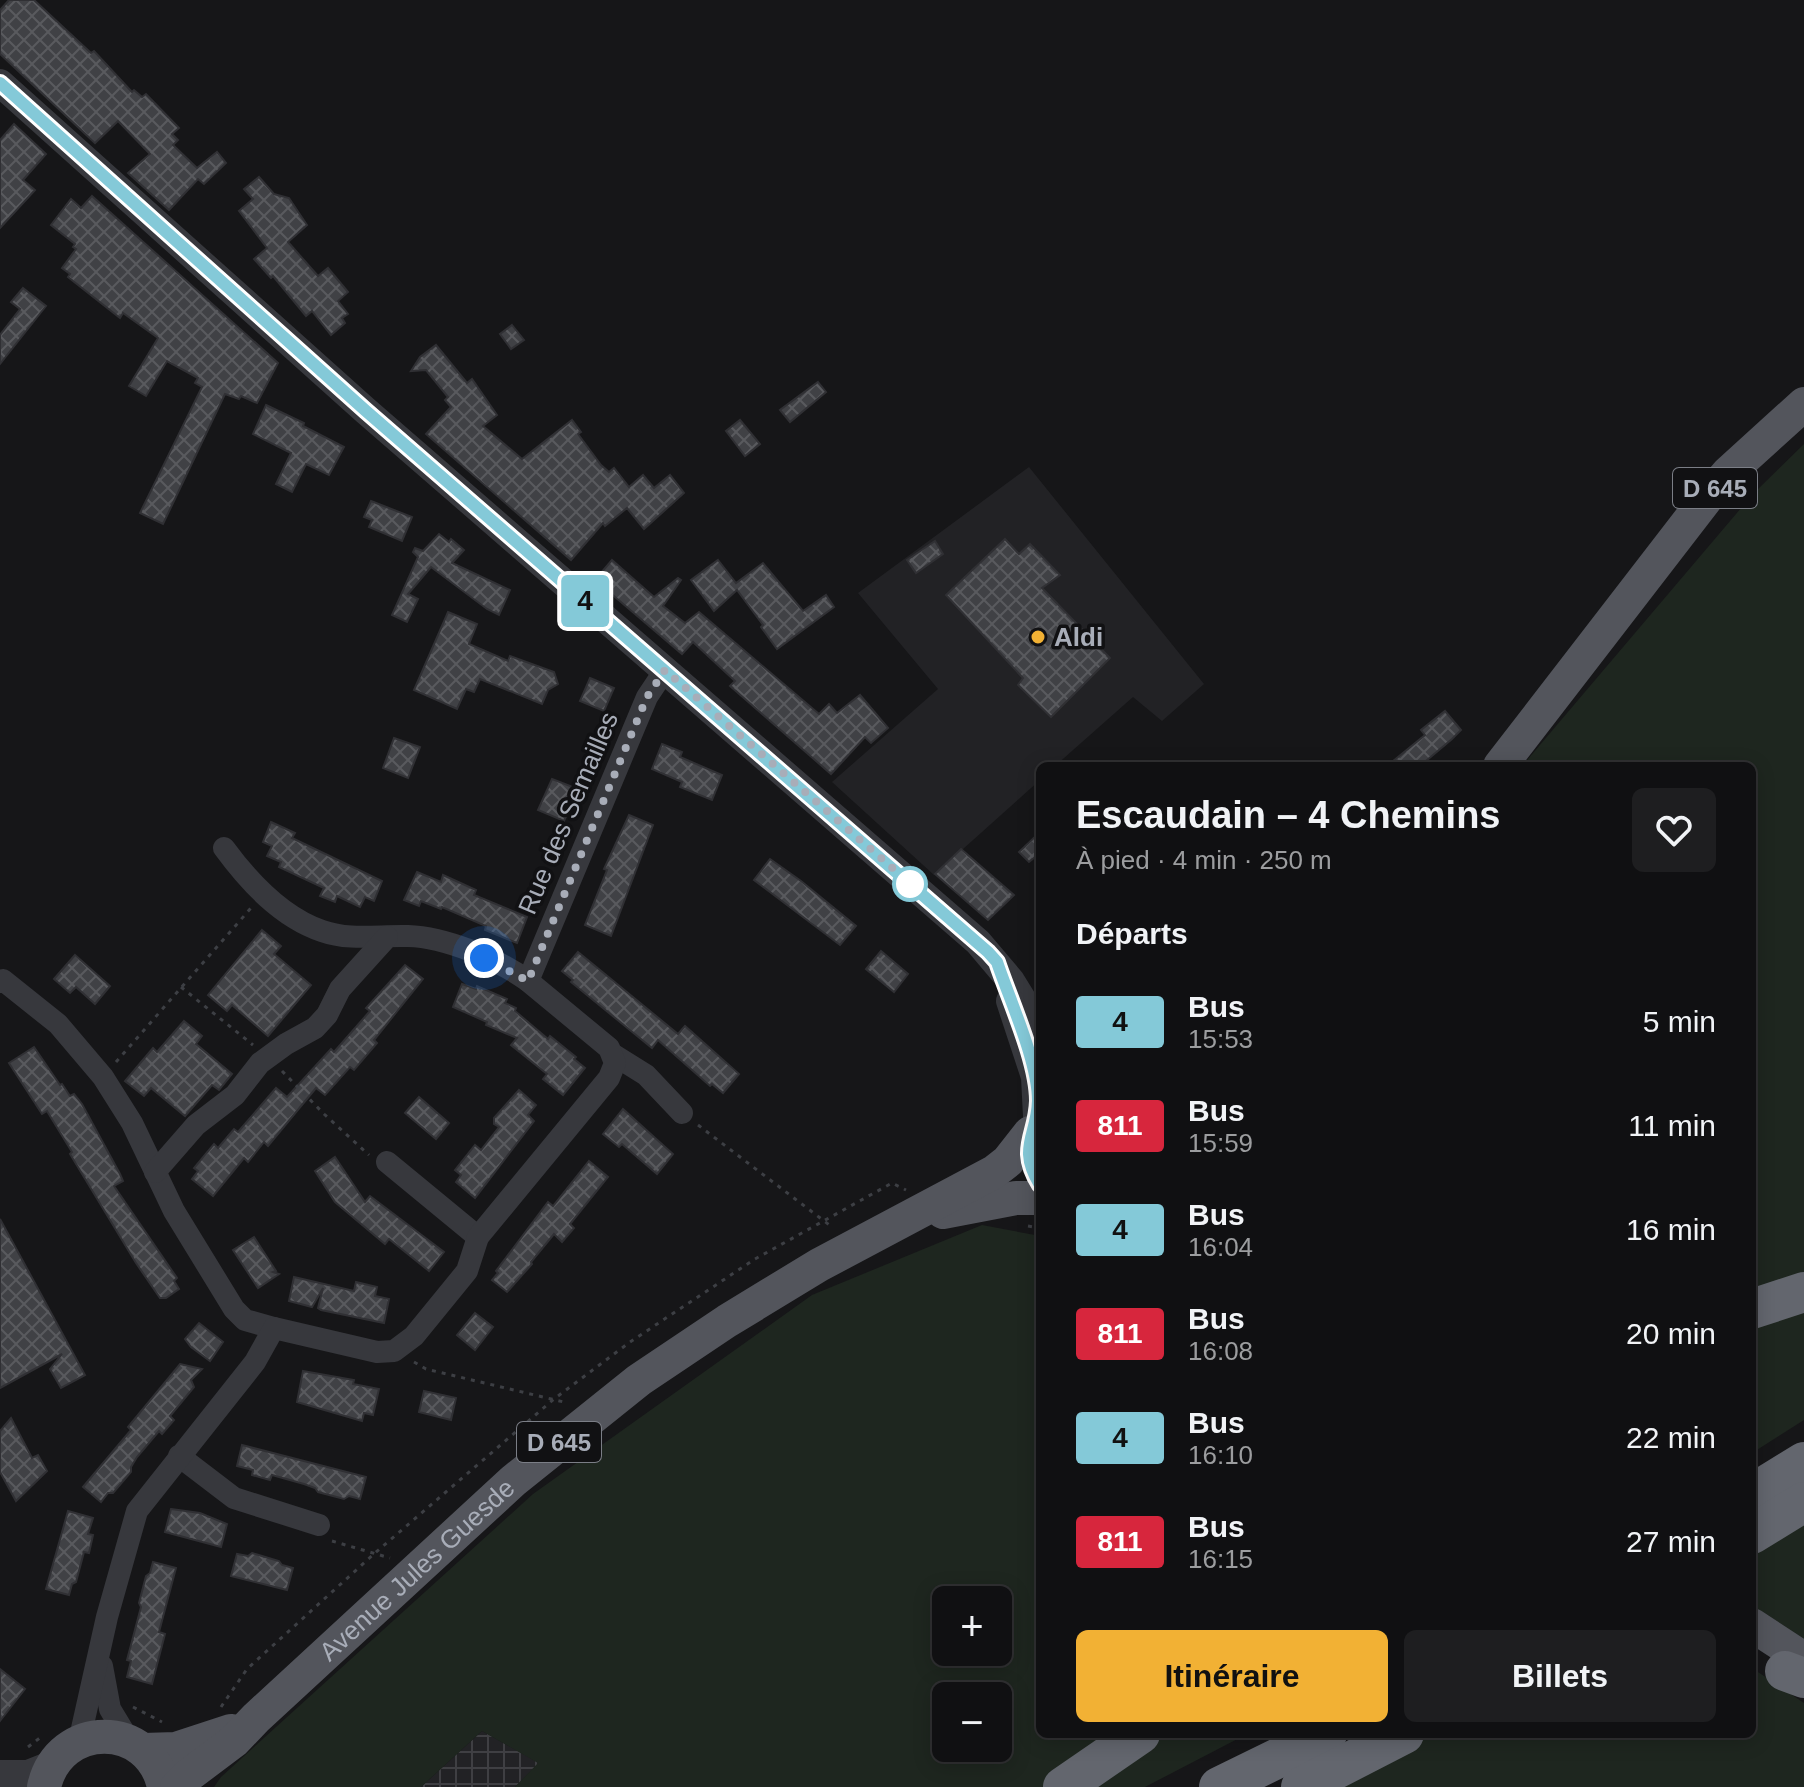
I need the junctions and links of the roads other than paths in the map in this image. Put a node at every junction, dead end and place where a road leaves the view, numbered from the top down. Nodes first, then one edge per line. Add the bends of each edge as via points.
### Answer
1 (0, 83) edge
2 (1804, 404) edge
3 (1804, 425) edge
4 (1640, 585) junction
5 (665, 670) junction
6 (1503, 762) edge
7 (224, 848) dead end
8 (387, 937) junction
9 (997, 962) junction
10 (528, 981) junction
11 (0, 982) edge
12 (1036, 1022) edge
13 (614, 1055) junction
14 (682, 1113) road end
15 (1036, 1120) edge
16 (387, 1162) road end
17 (155, 1172) junction
18 (1036, 1175) edge
19 (1036, 1198) edge
20 (903, 1220) junction
21 (478, 1237) junction
22 (1804, 1292) edge
23 (1756, 1308) edge
24 (274, 1328) junction
25 (179, 1456) junction
26 (1804, 1462) edge
27 (1756, 1492) edge
28 (1804, 1502) edge
29 (319, 1525) road end
30 (1756, 1532) edge
31 (1756, 1630) edge
32 (101, 1649) junction
33 (1790, 1668) edge
34 (256, 1718) junction
35 (1134, 1738) edge
36 (1319, 1738) edge
37 (1396, 1738) edge
38 (79, 1742) junction
39 (136, 1746) junction
40 (0, 1774) edge
41 (49, 1776) edge
42 (164, 1787) edge
43 (177, 1787) edge
44 (1063, 1787) edge
45 (1219, 1787) edge
46 (1301, 1787) edge

1 - 5 street
2 - 4 main road, D 645 via 1728,473
3 - 4 main road, D 645 via 1696,524
4 - 6 main road, D 645
5 - 9 street
5 - 10 street, Rue des Semailles via 647,697
7 - 8 street via 264,894 320,931
8 - 10 street via 429,937
8 - 17 street via 346,981 315,1028 268,1056
9 - 12 street
9 - 15 street via 1035,1077
10 - 13 street
11 - 17 street via 58,1024 103,1077
13 - 14 street via 646,1075
13 - 21 street via 609,1078
15 - 18 main road via 1030,1161
15 - 20 main road, Avenue Jules Guesde / D 645 via 994,1172
16 - 21 street
17 - 24 street via 239,1316
19 - 20 main road, Avenue Jules Guesde / D 645
20 - 34 main road, Avenue Jules Guesde / D 645 via 727,1321 599,1411 513,1481
21 - 24 street via 462,1278 409,1342 394,1351 377,1352
22 - 23 highway
24 - 25 street via 255,1362
25 - 29 street via 234,1498
25 - 32 street via 132,1522
26 - 27 highway
28 - 30 highway
31 - 33 main road
32 - 38 street
32 - 39 street via 110,1709
34 - 39 main road, Avenue Jules Guesde / D 645 via 176,1749
34 - 43 main road, Avenue Jules Guesde / D 645
35 - 44 highway
36 - 45 highway
37 - 46 highway
38 - 39 main road, Avenue Jules Guesde via 104,1736
38 - 41 main road via 65,1751
39 - 42 main road via 156,1765
40 - 41 street

